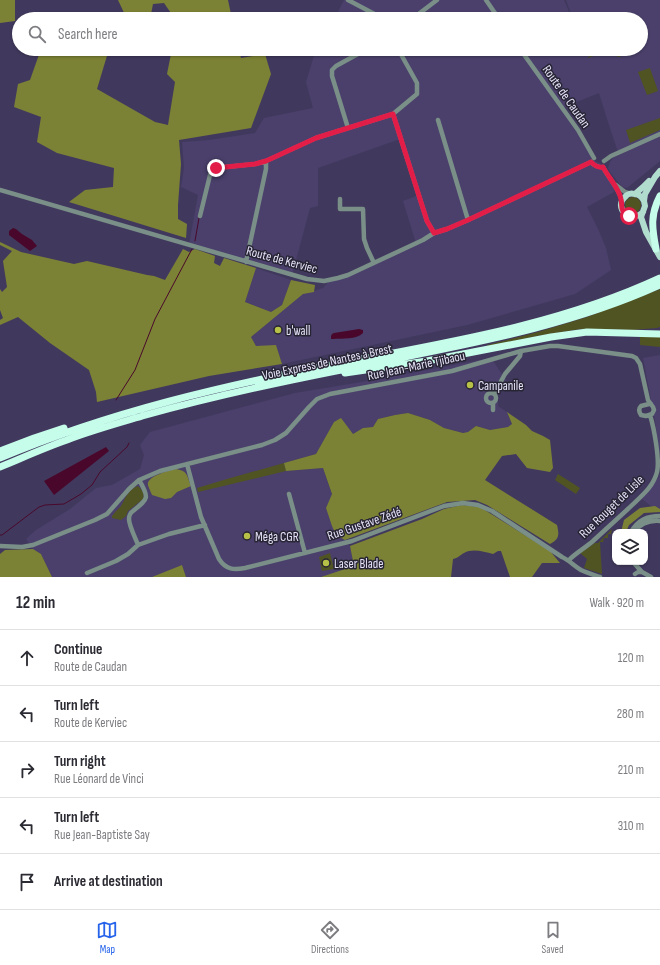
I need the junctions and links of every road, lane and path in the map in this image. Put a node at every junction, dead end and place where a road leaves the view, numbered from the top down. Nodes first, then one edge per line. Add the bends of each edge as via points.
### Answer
1 (348, 0) edge
2 (437, 0) edge
3 (486, 0) edge
4 (371, 12) edge
5 (421, 12) edge
6 (494, 12) edge
7 (354, 56) edge
8 (402, 56) edge
9 (525, 56) edge
10 (393, 114) junction
11 (438, 120) dead end
12 (348, 128) junction
13 (660, 134) edge
14 (266, 161) junction
15 (594, 161) junction
16 (604, 161) junction
17 (602, 167) junction
18 (660, 167) edge
19 (660, 171) edge
20 (613, 183) junction
21 (0, 190) edge
22 (633, 194) junction
23 (660, 196) edge
24 (340, 199) dead end
25 (622, 201) junction
26 (644, 201) junction
27 (643, 212) junction
28 (200, 216) dead end
29 (468, 220) junction
30 (434, 233) junction
31 (656, 249) junction
32 (660, 256) edge
33 (246, 262) junction
34 (374, 263) junction
35 (660, 274) edge
36 (660, 278) edge
37 (660, 285) edge
38 (660, 329) edge
39 (619, 332) junction
40 (660, 334) edge
41 (474, 337) junction
42 (522, 351) junction
43 (291, 380) junction
44 (645, 388) junction
45 (494, 394) junction
46 (493, 403) junction
47 (643, 405) junction
48 (652, 405) junction
49 (660, 406) edge
50 (660, 409) edge
51 (493, 410) dead end
52 (651, 413) junction
53 (96, 423) junction
54 (0, 451) edge
55 (0, 458) edge
56 (187, 464) junction
57 (0, 468) edge
58 (139, 480) junction
59 (289, 494) dead end
60 (660, 516) edge
61 (660, 520) edge
62 (205, 525) junction
63 (633, 529) edge
64 (637, 529) edge
65 (0, 546) edge
66 (138, 546) junction
67 (305, 553) junction
68 (569, 560) junction
69 (633, 565) edge
70 (86, 572) dead end
71 (640, 575) edge
72 (600, 577) edge
73 (650, 577) edge

1 - 4 street
2 - 5 street
3 - 6 street
7 - 12 street via 332,70
8 - 10 street via 417,83 417,94
9 - 15 street, Route de Caudan via 578,130
10 - 12 street
10 - 30 street via 427,221
11 - 29 street
12 - 14 street via 316,138
13 - 16 street
14 - 28 street via 216,168 211,171
14 - 33 street
15 - 16 street
15 - 17 street
15 - 29 street, Route de Kerviec
16 - 17 street via 606,164
17 - 20 street
18 - 22 main road via 647,183
19 - 26 main road via 647,190
20 - 22 street via 625,192
20 - 25 street
21 - 33 street, Route de Kerviec
22 - 25 main road via 624,197
22 - 26 main road
23 - 31 highway via 652,218
24 - 34 street via 340,209 363,208 364,239
25 - 27 main road via 622,209 629,216
26 - 27 main road
27 - 31 main road via 642,221
29 - 30 street, Route de Kerviec
30 - 34 street, Route de Kerviec
31 - 32 main road
33 - 34 street, Route de Kerviec via 307,279 324,281 348,275
35 - 41 highway via 608,295 483,332
36 - 41 highway, Voie Express de Nantes à Brest via 573,312
37 - 43 highway, Voie Express de Nantes à Brest via 585,314 510,335
38 - 39 highway
39 - 40 highway
39 - 43 highway via 563,334 427,361
41 - 53 highway, Voie Express de Nantes à Brest via 238,385
42 - 44 street, Rue Jean-Marie Tjibaou via 558,346 632,356 640,364
42 - 45 street
42 - 56 street, Rue Jean-Marie Tjibaou via 452,371 330,394 317,399 286,433 275,440
43 - 57 highway, Voie Express de Nantes à Brest via 127,420 66,440
44 - 47 street, Rue Jean-Marie Tjibaou
44 - 48 street, Rue Jean-Marie Tjibaou
45 - 46 street via 497,398
45 - 46 street via 489,394 486,398 488,402
46 - 51 street
47 - 48 street
47 - 52 street via 640,407 641,415
48 - 49 street
48 - 52 street
50 - 52 street
52 - 68 street, Rue Rouget de Lisle via 658,460 654,481 609,527
53 - 54 highway via 84,422
53 - 55 highway, Voie Express de Nantes à Brest
56 - 58 street, Rue Jean-Marie Tjibaou
56 - 62 street, Rue Gustave Zédé
58 - 65 street, Rue Jean-Marie Tjibaou via 107,514 95,520 33,545
58 - 66 street via 147,497 129,517
59 - 67 street
60 - 63 street via 641,520
61 - 64 street via 650,521
62 - 66 street via 169,534
62 - 67 street, Rue Gustave Zédé via 222,563 235,570
66 - 70 street via 116,561
67 - 68 street, Rue Gustave Zédé via 352,541 444,506 463,503 478,505 492,511
68 - 72 street, Rue Gustave Zédé via 583,571
69 - 71 street
71 - 73 street

